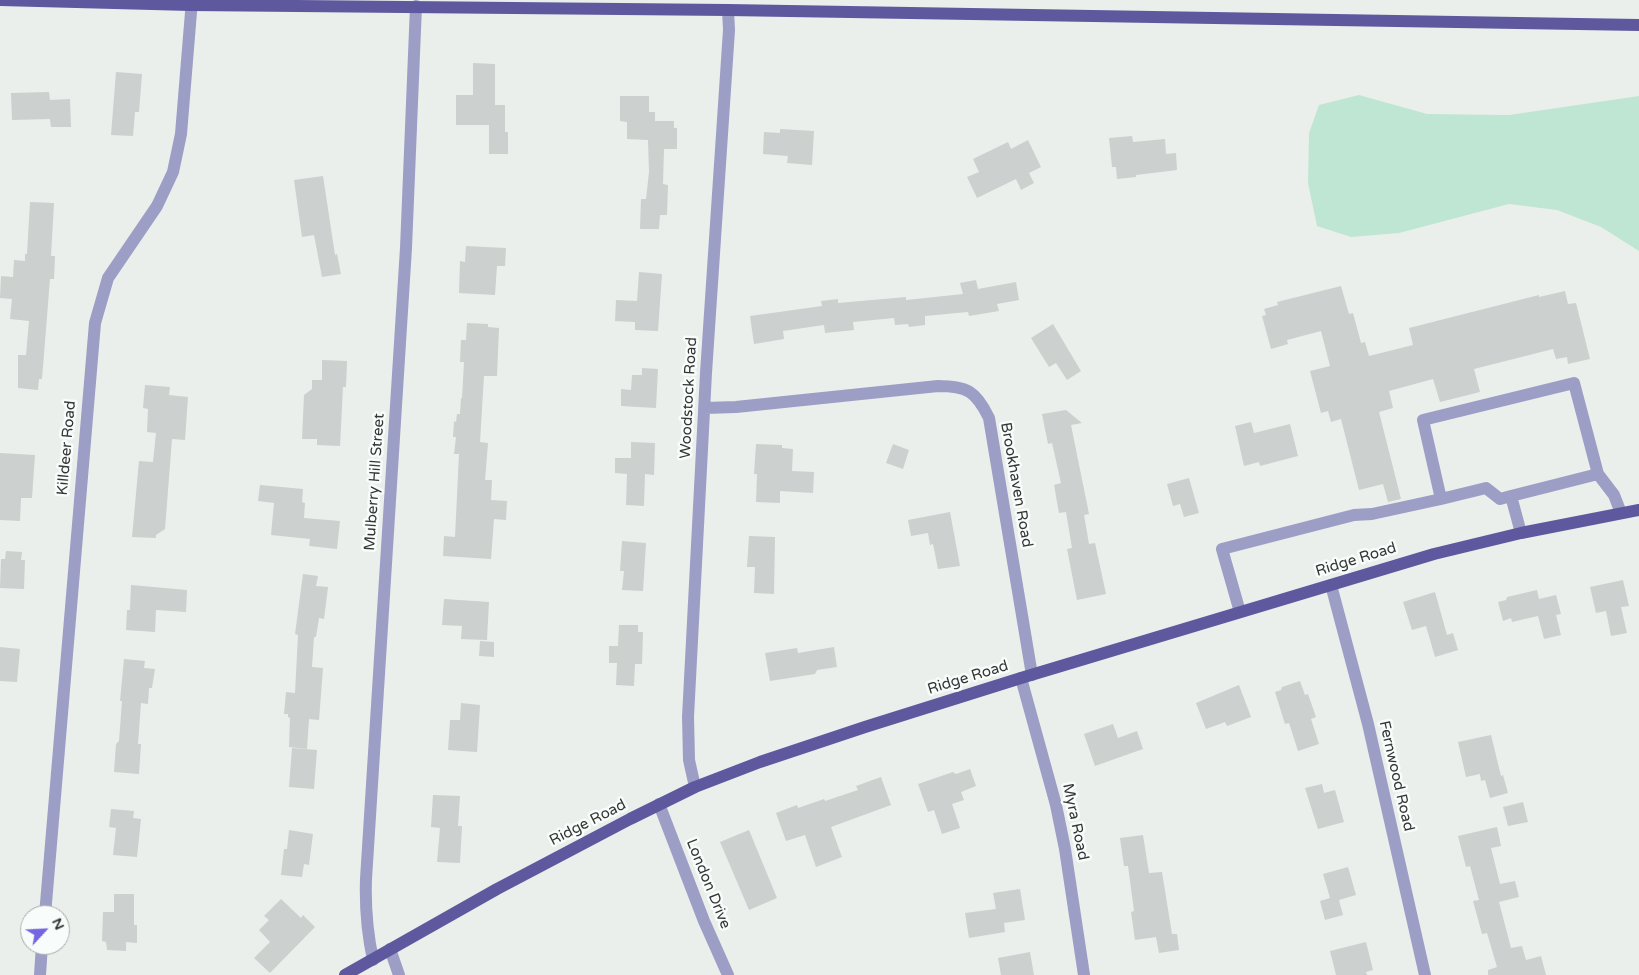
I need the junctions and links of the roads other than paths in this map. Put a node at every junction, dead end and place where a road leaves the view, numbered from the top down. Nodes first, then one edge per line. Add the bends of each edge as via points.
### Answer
1 (0, 0) edge
2 (191, 2) edge
3 (416, 6) junction
4 (728, 10) junction
5 (1639, 25) edge
6 (706, 408) junction
7 (1598, 474) junction
8 (1511, 496) junction
9 (1441, 499) junction
10 (1639, 510) edge
11 (1621, 513) junction
12 (1521, 533) junction
13 (1331, 585) junction
14 (1240, 612) junction
15 (1027, 676) junction
16 (695, 788) junction
17 (659, 804) junction
18 (46, 905) edge
19 (390, 950) junction
20 (41, 955) edge
21 (373, 960) junction
22 (40, 975) edge
23 (345, 975) edge
24 (399, 975) edge
25 (728, 975) edge
26 (1084, 975) edge
27 (1425, 975) edge

1 - 2 main road
2 - 3 main road
2 - 18 street, Killdeer Road via 181,134 173,172 157,206 108,278 95,323
3 - 4 main road
3 - 21 street, Mulberry Hill Street via 404,286 366,879 367,931
4 - 5 main road
4 - 6 street, Woodstock Road
6 - 15 street, Brookhaven Road via 938,386 970,390 981,401 989,418
6 - 16 street, Woodstock Road via 688,717 689,760
7 - 8 street
7 - 9 street via 1574,383 1423,420
7 - 11 street via 1614,495
8 - 9 street via 1500,499 1486,488
8 - 12 street
9 - 14 street via 1354,515 1222,548
10 - 11 main road, Ridge Road
11 - 12 main road, Ridge Road
12 - 13 main road, Ridge Road via 1434,554
13 - 14 main road, Ridge Road
13 - 27 street, Fernwood Road via 1368,724
14 - 15 main road, Ridge Road
15 - 16 main road, Ridge Road via 815,743
15 - 26 street, Myra Road via 1065,849
16 - 17 main road, Ridge Road
17 - 19 main road, Ridge Road
17 - 25 street, London Drive
19 - 21 main road, Ridge Road
19 - 24 street
20 - 22 street
21 - 23 main road, Ridge Road

